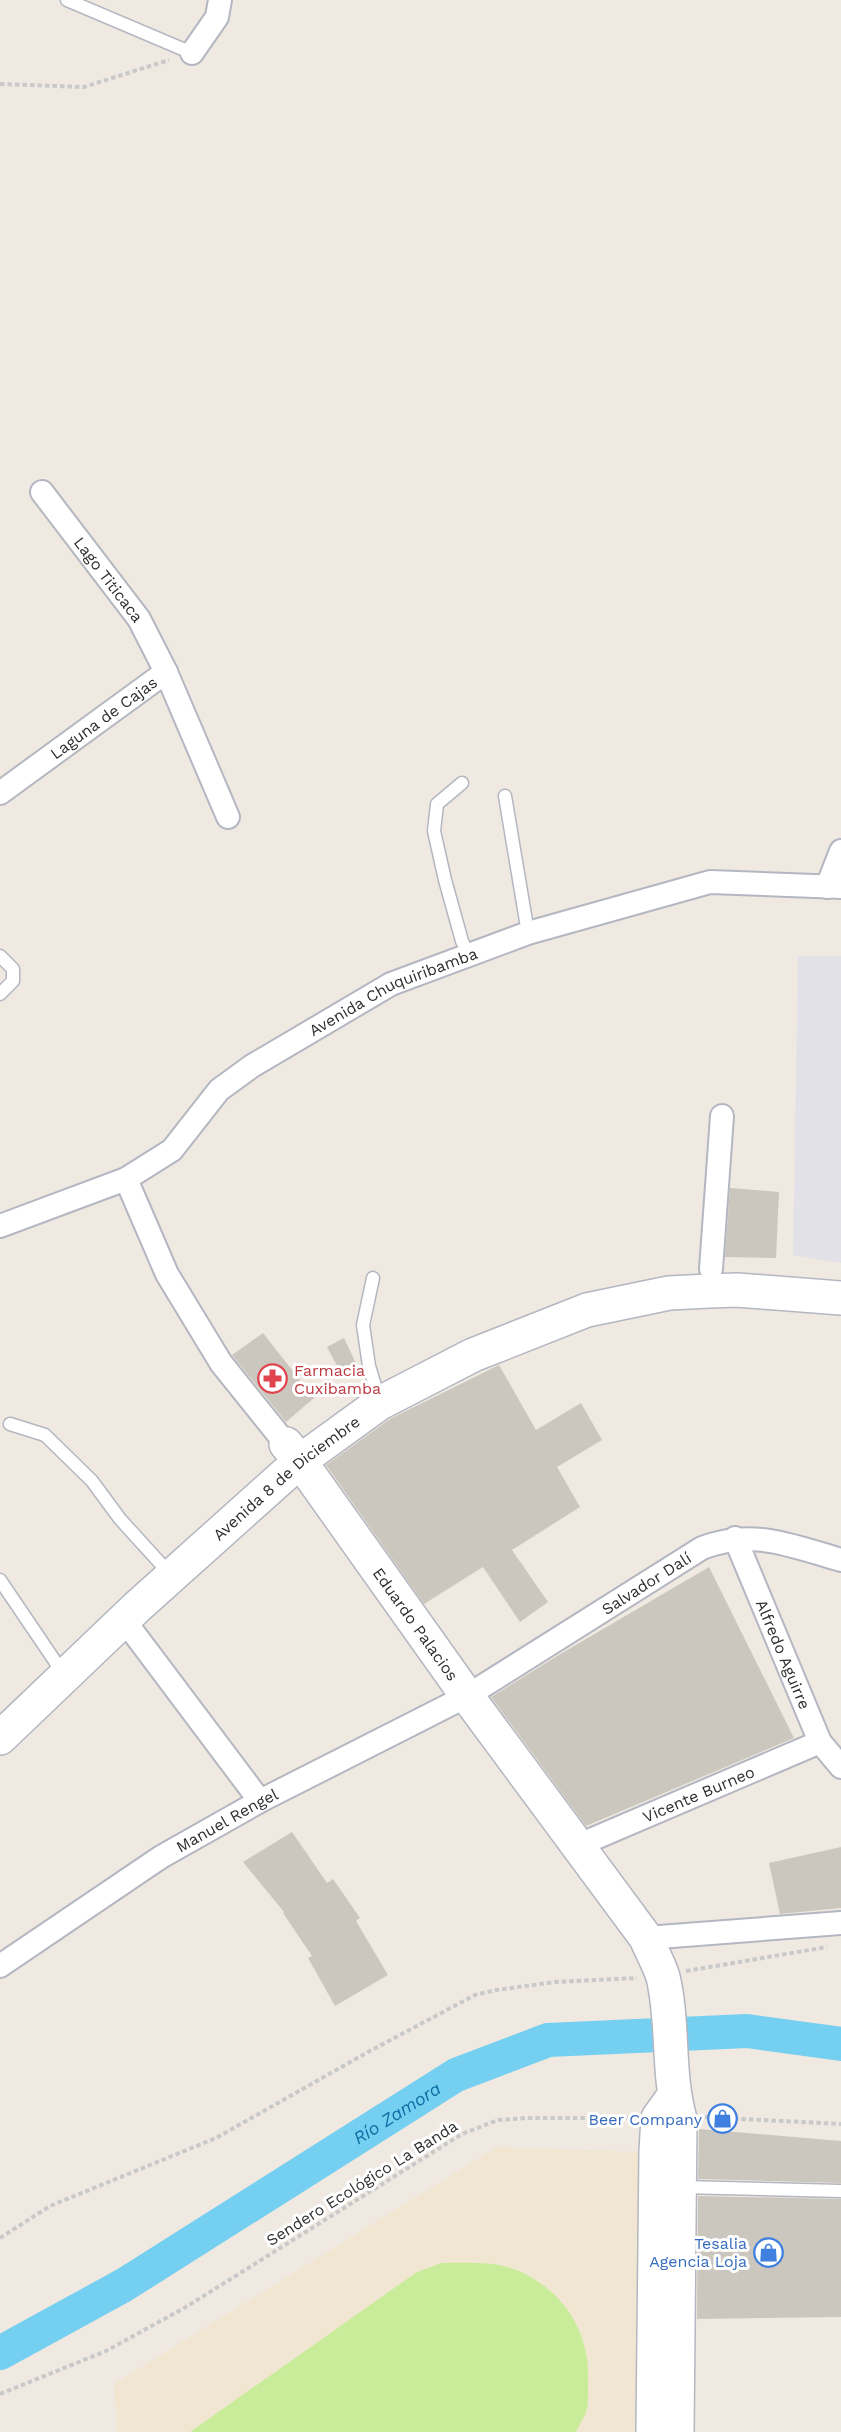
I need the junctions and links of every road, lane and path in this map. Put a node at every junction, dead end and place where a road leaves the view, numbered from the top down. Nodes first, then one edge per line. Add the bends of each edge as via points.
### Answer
1 (67, 0) edge
2 (220, 0) edge
3 (192, 53) junction
4 (0, 84) edge
5 (42, 492) dead end
6 (166, 672) junction
7 (462, 783) dead end
8 (0, 793) edge
9 (506, 796) dead end
10 (228, 817) dead end
11 (841, 851) edge
12 (834, 887) edge
13 (528, 933) junction
14 (0, 956) edge
15 (469, 956) junction
16 (0, 994) edge
17 (722, 1116) dead end
18 (126, 1179) junction
19 (2, 1221) edge
20 (711, 1269) junction
21 (841, 1277) edge
22 (373, 1278) dead end
23 (841, 1299) edge
24 (377, 1394) junction
25 (10, 1424) dead end
26 (293, 1452) junction
27 (735, 1538) junction
28 (841, 1560) edge
29 (160, 1563) junction
30 (0, 1580) edge
31 (124, 1620) junction
32 (60, 1668) junction
33 (467, 1696) junction
34 (0, 1710) edge
35 (0, 1738) edge
36 (820, 1743) junction
37 (841, 1767) edge
38 (260, 1801) junction
39 (579, 1845) junction
40 (841, 1923) edge
41 (646, 1938) junction
42 (830, 1946) dead end
43 (0, 1966) edge
44 (662, 1975) junction
45 (672, 2102) junction
46 (841, 2124) edge
47 (680, 2187) junction
48 (841, 2191) edge
49 (0, 2238) edge
50 (0, 2394) edge
51 (653, 2432) edge
52 (677, 2432) edge

1 - 3 lane
2 - 3 street via 217,17
3 - 4 path via 84,87
5 - 6 street, Lago Titicaca via 139,619
6 - 8 street, Laguna de Cajas
6 - 10 street, Laguna de Cajas
7 - 15 lane via 437,804 434,831
9 - 13 lane
11 - 12 street
12 - 13 street, Avenida Chuquiribamba via 710,882
13 - 15 street, Avenida Chuquiribamba
14 - 16 lane via 12,969 12,981
15 - 18 street, Avenida Chuquiribamba via 391,984 252,1066 219,1090 172,1150
17 - 20 street
18 - 19 street, Avenida Chuquiribamba
18 - 26 street, Eduardo Palacios via 167,1274 215,1353
20 - 21 main road, Avenida 8 de Diciembre
20 - 24 main road, Avenida 8 de Diciembre via 666,1272 585,1287 465,1335
22 - 24 lane via 363,1325
23 - 24 main road, Avenida 8 de Diciembre via 737,1290 669,1293 587,1310
24 - 26 main road, Avenida 8 de Diciembre
25 - 29 lane via 45,1435 92,1480 120,1519
26 - 29 main road, Avenida 8 de Diciembre
26 - 31 main road, Avenida 8 de Diciembre
26 - 33 main road, Eduardo Palacios
27 - 28 street, Salvador Dalí via 766,1539
27 - 33 street, Salvador Dalí via 702,1548
27 - 36 street, Alfredo Aguirre
29 - 32 main road, Avenida 8 de Diciembre
30 - 32 lane
31 - 32 main road, Avenida 8 de Diciembre
31 - 38 street
32 - 34 main road, Avenida 8 de Diciembre
32 - 35 main road, Avenida 8 de Diciembre
33 - 38 street, Manuel Rengel
33 - 39 main road, Eduardo Palacios
36 - 37 street, Alfredo Aguirre
36 - 39 street, Vicente Burneo
38 - 43 street, Manuel Rengel via 161,1857
39 - 41 main road, Eduardo Palacios
40 - 41 street
41 - 44 main road, Eduardo Palacios
42 - 44 path
44 - 45 main road, Eduardo Palacios via 669,2017
44 - 49 path via 555,1982 475,1995 216,2138 50,2206
45 - 46 path, Sendero Ecológico La Banda via 700,2117
45 - 47 main road
45 - 50 path, Sendero Ecológico La Banda via 498,2120 462,2134 186,2307 106,2351
45 - 51 main road via 656,2151
47 - 48 lane
47 - 52 main road

